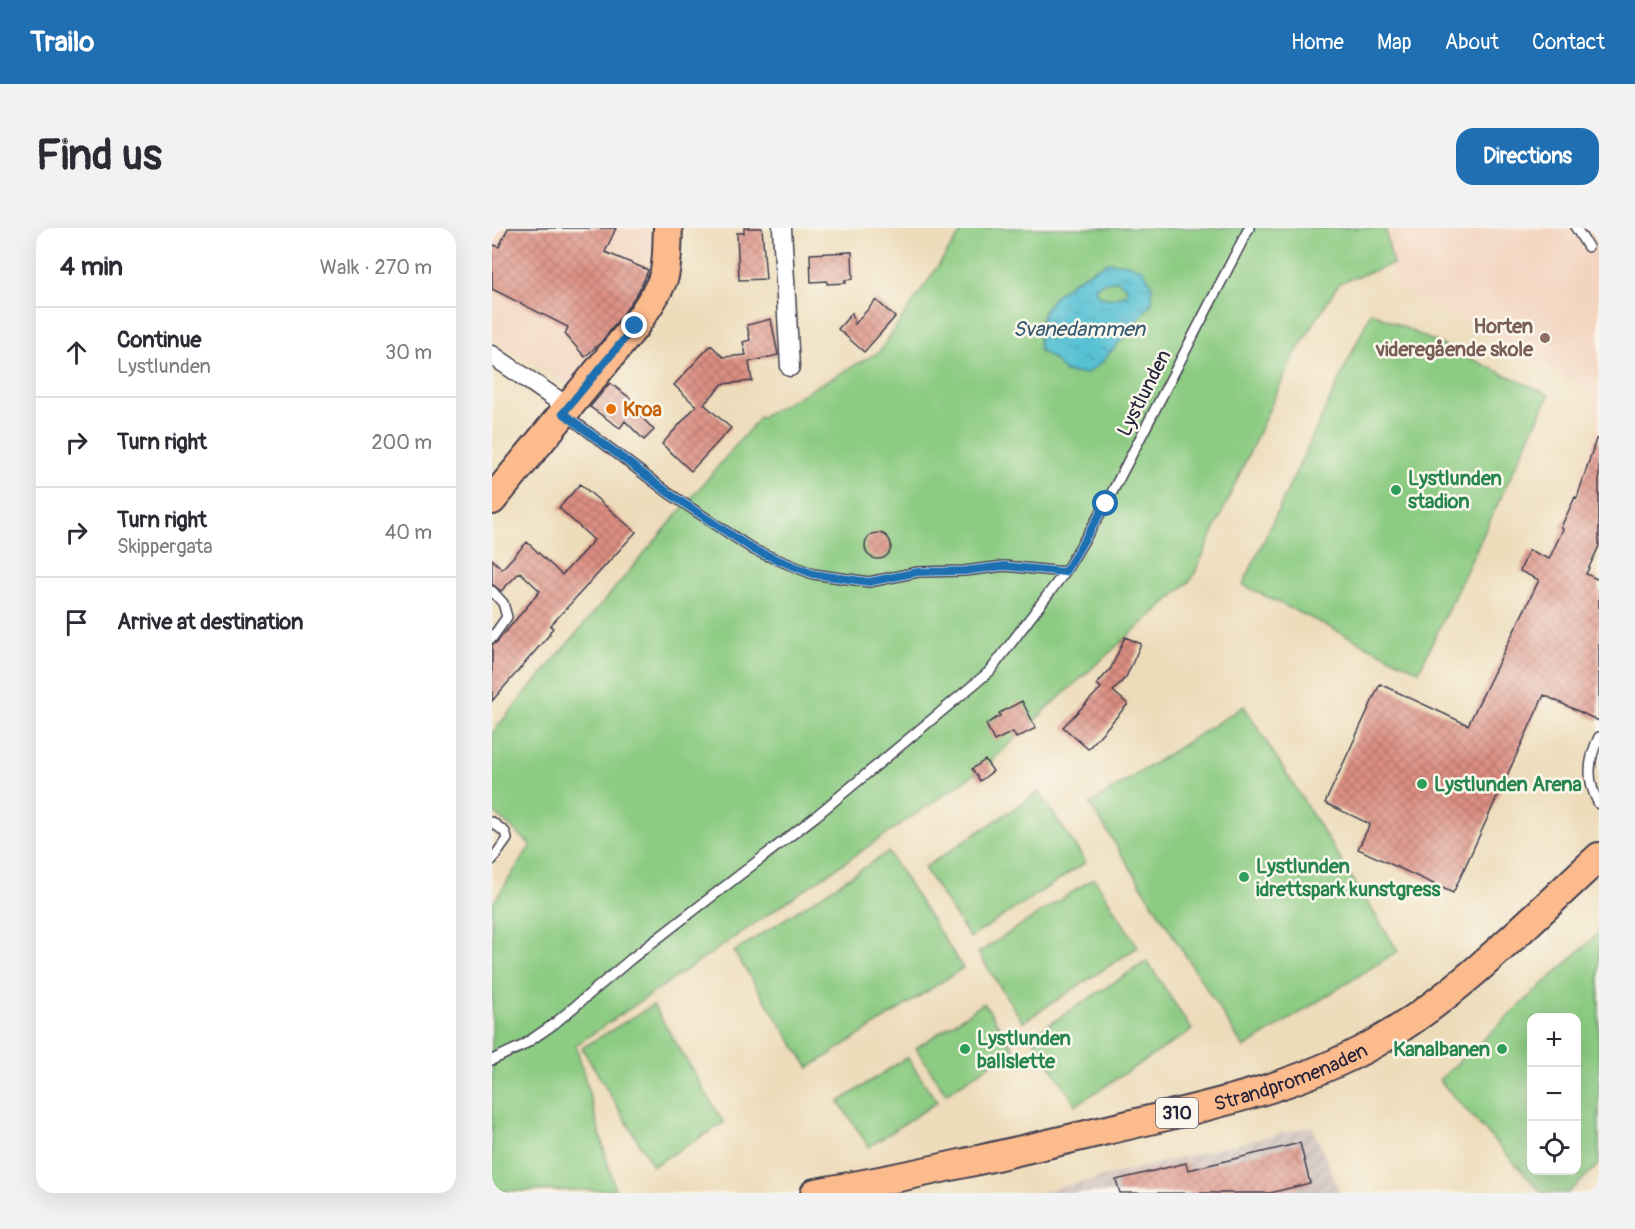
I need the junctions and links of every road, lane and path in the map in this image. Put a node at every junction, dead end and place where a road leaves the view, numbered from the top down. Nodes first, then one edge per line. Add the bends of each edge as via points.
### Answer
1 (668, 228) edge
2 (782, 228) edge
3 (1249, 228) edge
4 (1576, 228) edge
5 (1588, 247) dead end
6 (492, 355) edge
7 (790, 367) dead end
8 (566, 410) junction
9 (492, 500) edge
10 (1065, 572) junction
11 (492, 591) edge
12 (492, 638) edge
13 (1599, 737) edge
14 (1599, 804) edge
15 (492, 822) edge
16 (1599, 857) edge
17 (492, 860) edge
18 (492, 1060) edge
19 (814, 1193) edge

1 - 8 main road via 667,258 654,296 635,326
2 - 7 street
3 - 10 lane, Lystlunden via 1106,504
4 - 5 lane
6 - 8 street
8 - 9 main road
8 - 10 lane via 670,494 754,550 813,574 869,582 918,572 1004,566
10 - 18 lane, Lystlunden via 981,679 554,1024
11 - 12 lane via 503,603 507,617
13 - 14 lane via 1590,762 1589,780
15 - 17 lane via 505,832 507,839
16 - 19 main road, Strandpromenaden / 310 via 1430,1008 1362,1050 1306,1076 1227,1101

